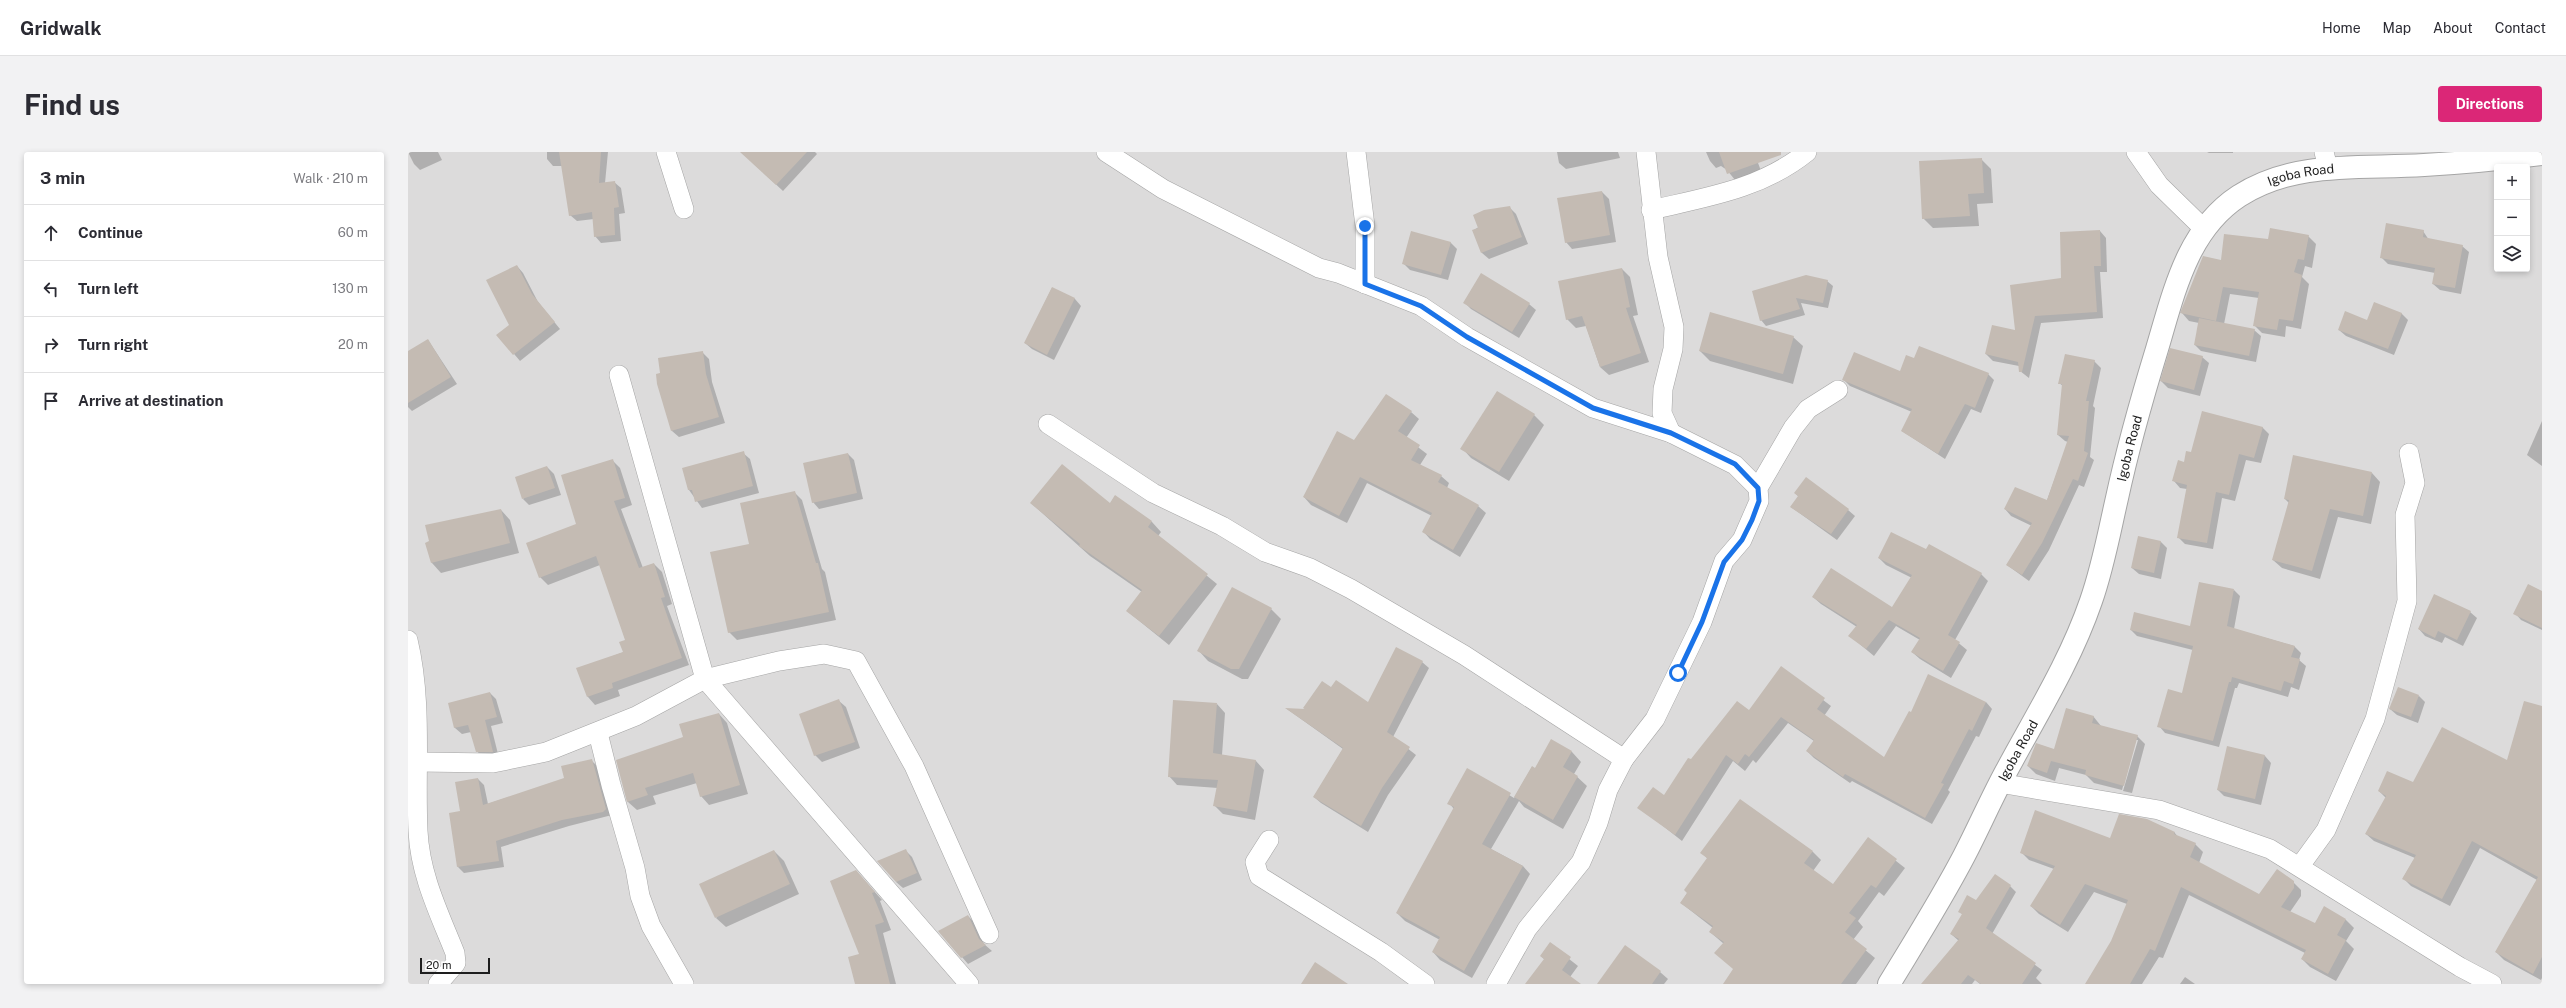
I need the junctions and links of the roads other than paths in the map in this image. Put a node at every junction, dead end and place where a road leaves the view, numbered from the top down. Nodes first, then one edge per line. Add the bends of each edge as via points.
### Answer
1 (666, 152) edge
2 (1106, 152) edge
3 (1356, 152) edge
4 (1646, 152) edge
5 (1807, 152) edge
6 (2136, 152) edge
7 (2542, 154) edge
8 (2326, 160) edge
9 (684, 209) dead end
10 (1651, 210) junction
11 (2203, 228) junction
12 (1365, 284) junction
13 (619, 375) dead end
14 (1838, 390) dead end
15 (1048, 424) dead end
16 (1671, 433) junction
17 (2409, 453) dead end
18 (1758, 488) junction
19 (408, 640) edge
20 (705, 679) junction
21 (598, 733) junction
22 (1624, 759) junction
23 (419, 762) junction
24 (1999, 783) junction
25 (1269, 840) dead end
26 (2300, 866) junction
27 (989, 934) dead end
28 (438, 984) edge
29 (684, 984) edge
30 (969, 984) edge
31 (1425, 984) edge
32 (1496, 984) edge
33 (1891, 984) edge
34 (2492, 984) edge

1 - 9 street
2 - 12 street via 1163,189 1319,268
3 - 12 street via 1365,226
4 - 10 street
5 - 10 street via 1787,169 1749,186
6 - 11 street via 2159,185
7 - 8 street, Igoba Road via 2423,165
8 - 11 street, Igoba Road via 2261,184 2215,214
10 - 16 street via 1658,257 1674,327 1673,349 1663,389 1662,413
11 - 24 street, Igoba Road via 2187,257 2145,387 2116,499 2106,556 2091,602 2068,661
12 - 16 street via 1421,306 1467,337 1593,408
13 - 20 street
14 - 18 street via 1808,409 1793,428
15 - 22 street via 1153,493 1222,526 1265,552 1310,568 1351,589 1464,655
16 - 18 street via 1735,464
17 - 26 street via 2415,484 2405,515 2407,601 2375,719 2326,830
18 - 22 street via 1759,501 1752,520 1742,540 1724,562 1702,622 1678,673 1655,719
19 - 23 street via 414,684
20 - 21 street
20 - 27 street via 779,661 824,654 856,662 914,766
20 - 30 street
21 - 23 street via 546,752 493,763
21 - 29 street via 635,868 640,896 651,926
22 - 32 street via 1608,790 1598,823 1581,862 1527,929
23 - 28 street via 418,832 423,869 456,958 456,963
24 - 26 street via 2159,810 2270,848
24 - 33 street, Igoba Road via 1932,915
25 - 31 street via 1255,862 1258,876 1381,952
26 - 34 street via 2460,967

